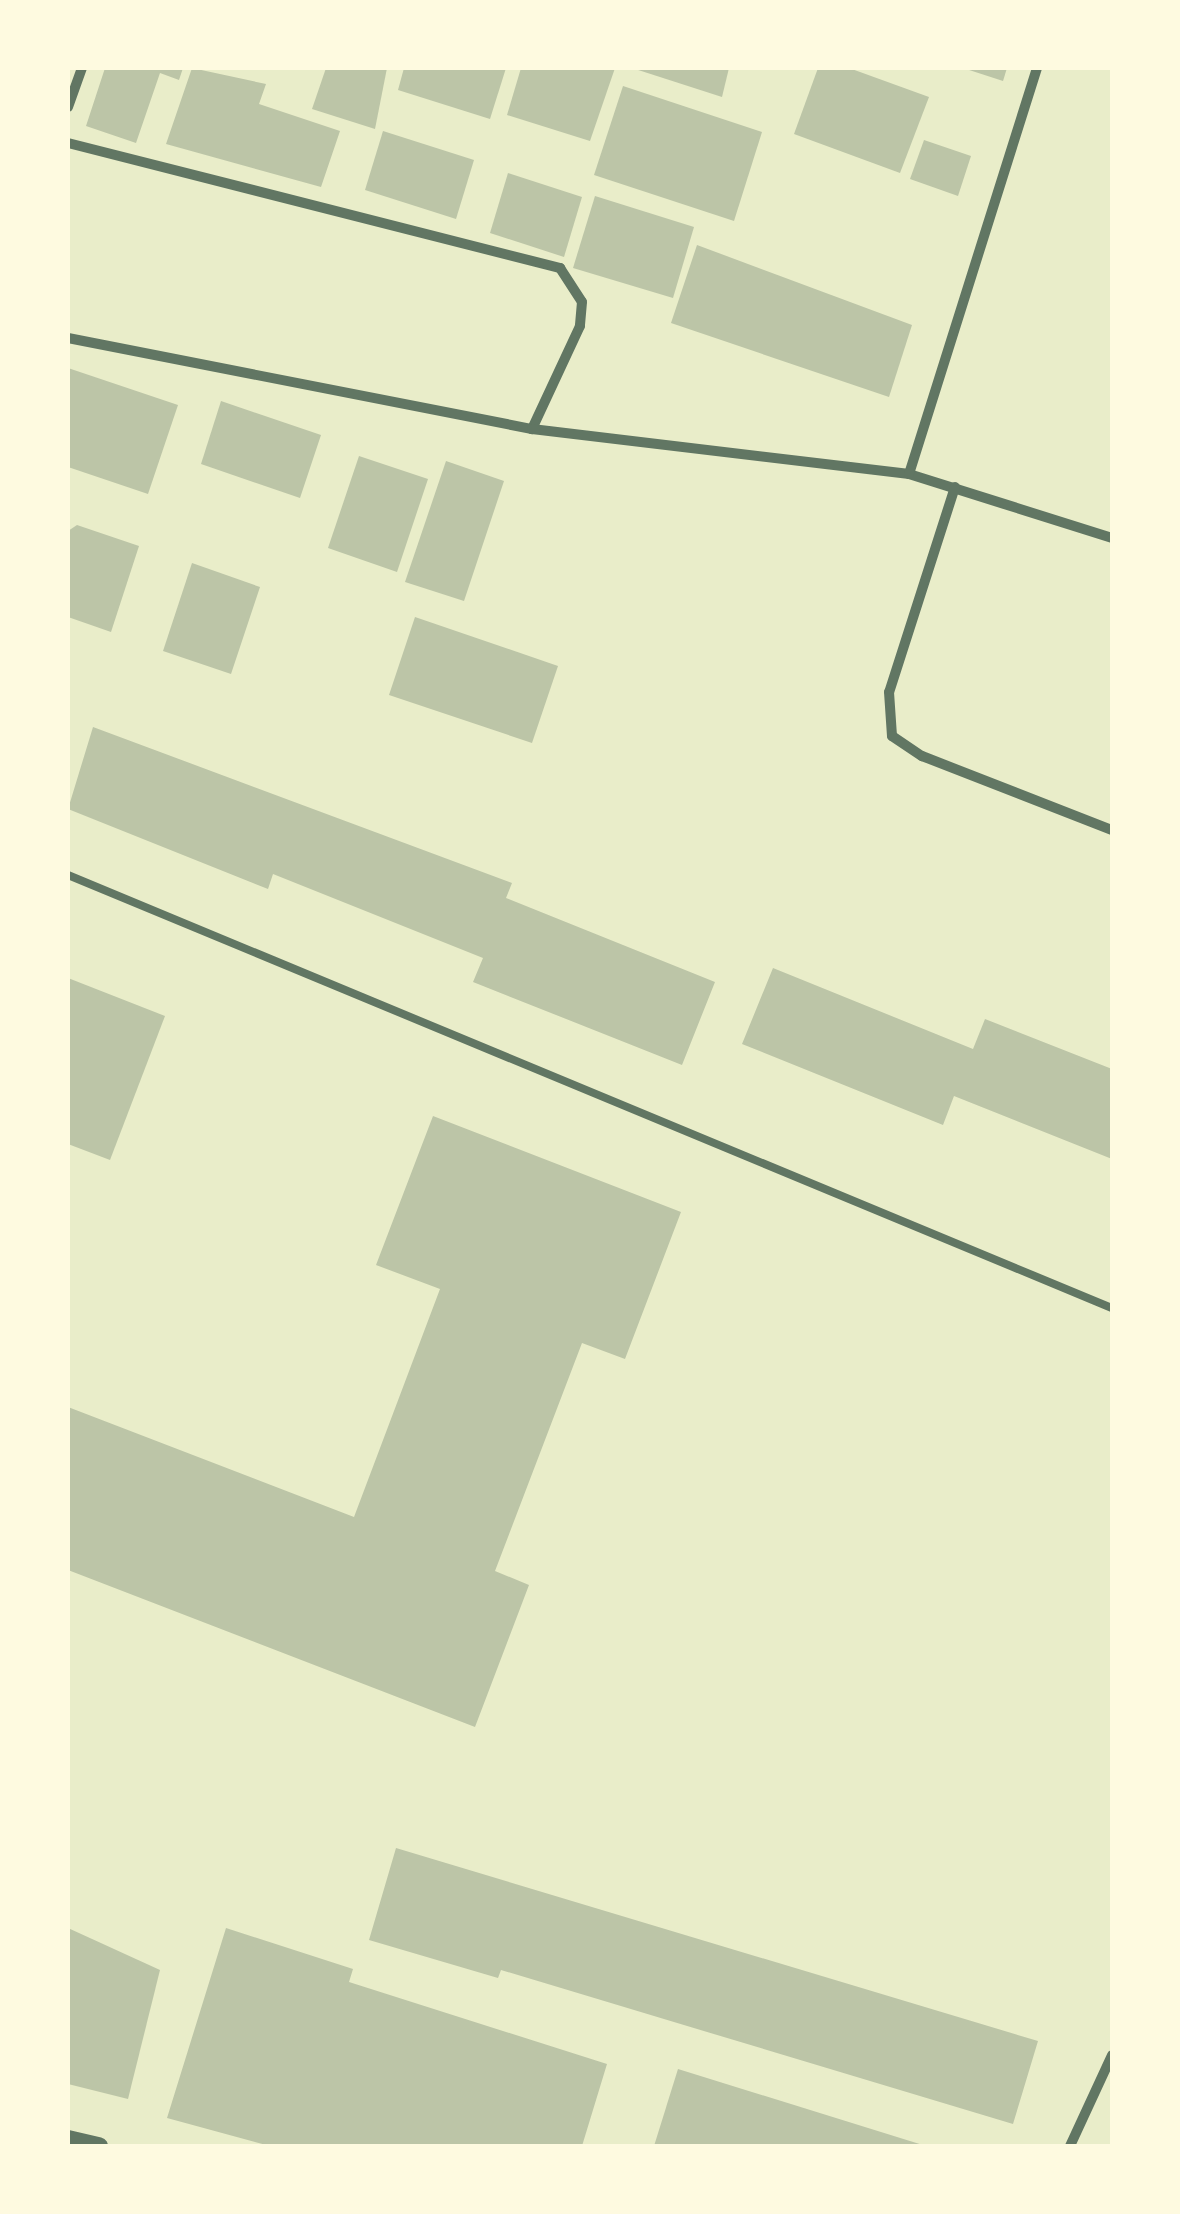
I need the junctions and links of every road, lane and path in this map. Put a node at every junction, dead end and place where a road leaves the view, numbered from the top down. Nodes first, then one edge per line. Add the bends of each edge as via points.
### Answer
1 (82, 68) edge
2 (1037, 68) edge
3 (68, 107) edge
4 (68, 143) edge
5 (68, 338) edge
6 (532, 429) junction
7 (909, 474) junction
8 (955, 486) junction
9 (1112, 538) edge
10 (1112, 830) edge
11 (68, 876) edge
12 (1112, 1308) edge
13 (1112, 2055) edge
14 (68, 2138) edge
15 (99, 2146) edge
16 (1070, 2146) edge

1 - 3 street
2 - 7 street
4 - 6 street via 560,268 582,302 580,326
5 - 6 street
6 - 7 street
7 - 8 street
8 - 9 street
8 - 10 street via 889,692 892,736 922,756
11 - 12 lane
13 - 16 street
14 - 15 street

